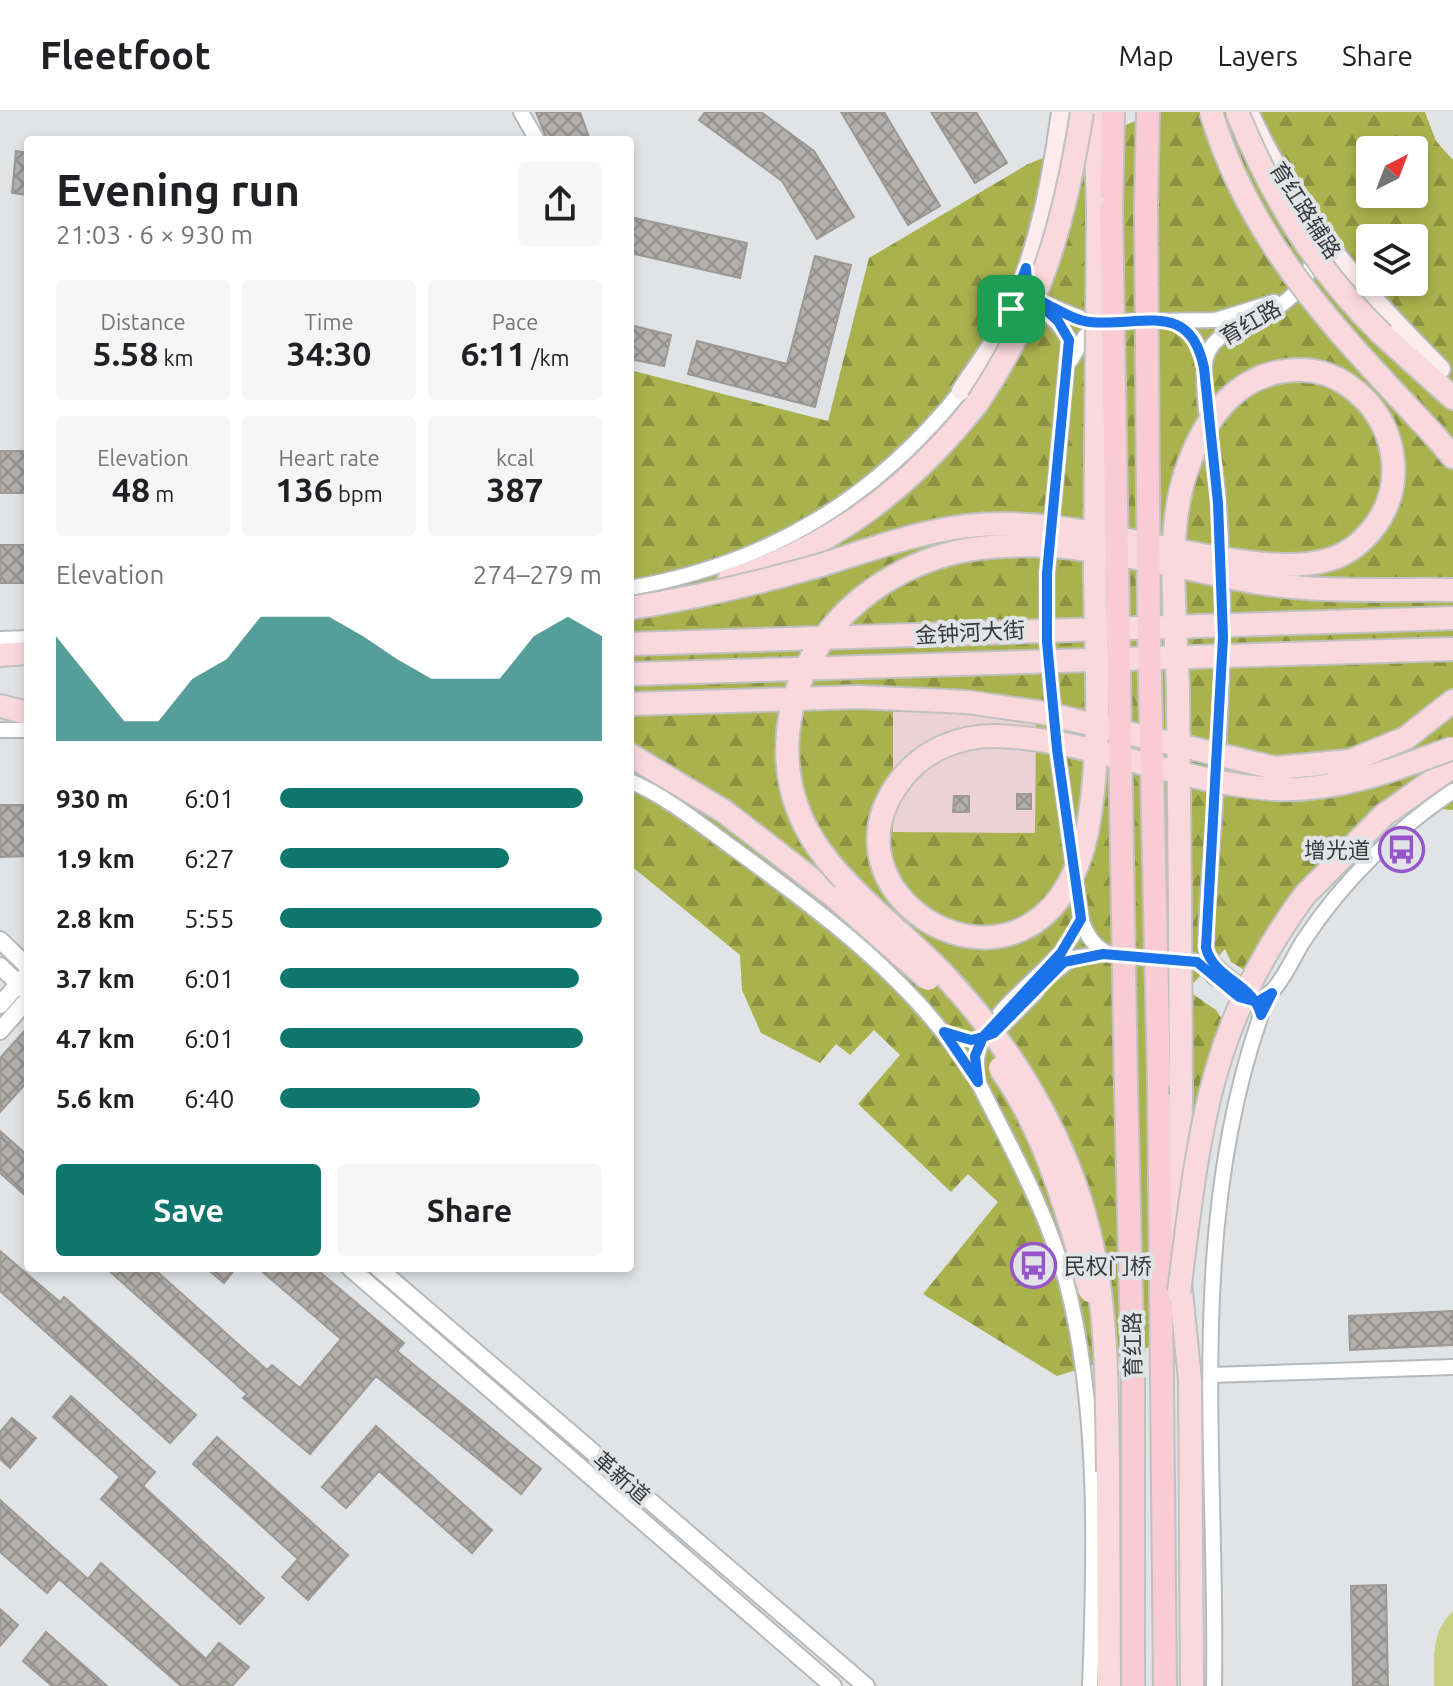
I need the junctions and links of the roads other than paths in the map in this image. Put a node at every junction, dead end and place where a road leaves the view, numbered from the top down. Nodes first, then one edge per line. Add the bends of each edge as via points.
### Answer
1 (521, 112) edge
2 (1061, 112) edge
3 (1082, 112) edge
4 (1095, 112) edge
5 (1113, 112) edge
6 (1148, 112) edge
7 (1211, 112) edge
8 (1237, 112) edge
9 (1249, 112) edge
10 (535, 136) edge
11 (1310, 222) junction
12 (1026, 268) junction
13 (1295, 292) junction
14 (1370, 298) junction
15 (1034, 299) junction
16 (1011, 309) junction
17 (1170, 321) junction
18 (1104, 322) junction
19 (1068, 366) junction
20 (1204, 368) junction
21 (1447, 374) edge
22 (961, 391) joint
23 (1453, 398) edge
24 (1453, 457) edge
25 (634, 587) edge
26 (1453, 590) edge
27 (657, 604) junction
28 (634, 607) edge
29 (1453, 618) edge
30 (24, 638) edge
31 (0, 639) edge
32 (634, 644) edge
33 (1453, 649) edge
34 (24, 656) edge
35 (0, 657) edge
36 (634, 674) edge
37 (1453, 701) edge
38 (24, 703) edge
39 (634, 704) edge
40 (0, 705) edge
41 (24, 712) edge
42 (0, 730) edge
43 (24, 730) edge
44 (1453, 748) edge
45 (634, 757) edge
46 (1453, 766) edge
47 (634, 783) edge
48 (1453, 791) edge
49 (1081, 919) junction
50 (0, 940) edge
51 (1206, 941) junction
52 (1103, 954) junction
53 (1188, 960) junction
54 (24, 963) edge
55 (0, 966) edge
56 (24, 982) edge
57 (24, 984) edge
58 (24, 1004) edge
59 (0, 1005) edge
60 (1259, 1009) junction
61 (0, 1031) edge
62 (944, 1032) junction
63 (983, 1037) junction
64 (978, 1082) junction
65 (355, 1272) edge
66 (383, 1272) edge
67 (1179, 1292) junction
68 (1104, 1356) junction
69 (1453, 1367) edge
70 (1210, 1375) junction
71 (833, 1686) edge
72 (866, 1686) edge
73 (1090, 1686) edge
74 (1109, 1686) edge
75 (1133, 1686) edge
76 (1165, 1686) edge
77 (1192, 1686) edge
78 (1214, 1686) edge

1 - 10 street
2 - 12 main road via 1053,171
3 - 27 main road, bridge via 1062,217 1027,319 996,376 942,447 893,493 834,532 750,574
4 - 44 main road, bridge via 1098,208 1094,399 1096,603 1095,745 1095,761 1082,849 1055,902 1030,924 998,936 978,939 941,931 911,910 892,885 880,838 889,799 911,768 941,747 978,736 1080,747 1094,750 1108,753 1191,773 1251,786 1275,789 1361,779
5 - 75 highway, 育红路, bridge
6 - 76 highway, 育红路, bridge via 1149,637
7 - 24 main road, bridge via 1228,165 1275,252 1368,366
8 - 23 main road, bridge via 1274,195 1341,295
9 - 11 main road, 育红路辅路
11 - 13 street, 育红路 via 1312,264
11 - 14 main road, 育红路辅路
12 - 15 street
12 - 16 main road
13 - 14 street, 育红路 via 1347,288
13 - 17 street, 育红路 via 1216,320
13 - 20 street, 育红路 via 1261,319 1223,333
14 - 21 main road, 育红路辅路
15 - 16 street
15 - 18 street, 育红路 via 1082,321
15 - 19 street via 1064,329
16 - 22 main road
17 - 18 street, 育红路
17 - 20 street via 1196,339
18 - 19 street via 1085,336
19 - 49 street via 1047,573 1047,642
20 - 51 street, 育红路 via 1218,503 1223,637
22 - 25 street via 896,461 807,527 707,572
26 - 68 main road, bridge via 1264,583 1077,550 984,547 933,559 869,592 831,629 800,677 788,720 786,755 807,829 841,875 967,1000 1034,1095 1072,1174 1090,1231 1104,1305
27 - 28 main road, bridge
27 - 67 main road, bridge via 753,585 926,533 998,523 1070,529 1167,549 1180,552 1246,562 1327,560 1361,541 1389,500 1391,447 1376,413 1337,379 1305,369 1272,372 1251,380 1221,404 1184,477 1175,538 1176,552 1179,761 1181,1095
29 - 32 main road, 金钟河大街, bridge
30 - 31 street
33 - 36 main road, 金钟河大街, bridge
34 - 35 main road
37 - 39 main road, bridge via 1389,748 1350,761 1296,768 1199,752 1021,708 967,702 859,697
38 - 40 main road
40 - 41 main road
42 - 43 street
45 - 68 main road, bridge via 725,812 836,898 928,978 966,1020 1004,1073 1058,1186 1095,1307
46 - 67 main road, bridge via 1384,815 1335,861 1291,914 1252,975 1207,1095
47 - 62 street via 682,810 838,930
48 - 60 street via 1396,836 1334,900
49 - 52 street via 1088,940
49 - 63 street via 1061,953
50 - 54 street
51 - 53 street
51 - 60 street via 1213,963
52 - 53 street
52 - 63 street via 1064,962 1011,1018
53 - 60 street
55 - 56 street
57 - 59 street
58 - 61 street
60 - 70 street via 1222,1164
62 - 63 street via 971,1040
62 - 64 street
63 - 64 street via 975,1056
64 - 73 street via 1042,1210 1075,1319 1089,1426
65 - 71 street, 革新道
66 - 72 street, 革新道
67 - 77 main road via 1190,1380
68 - 74 main road, bridge
69 - 70 street
70 - 78 street

